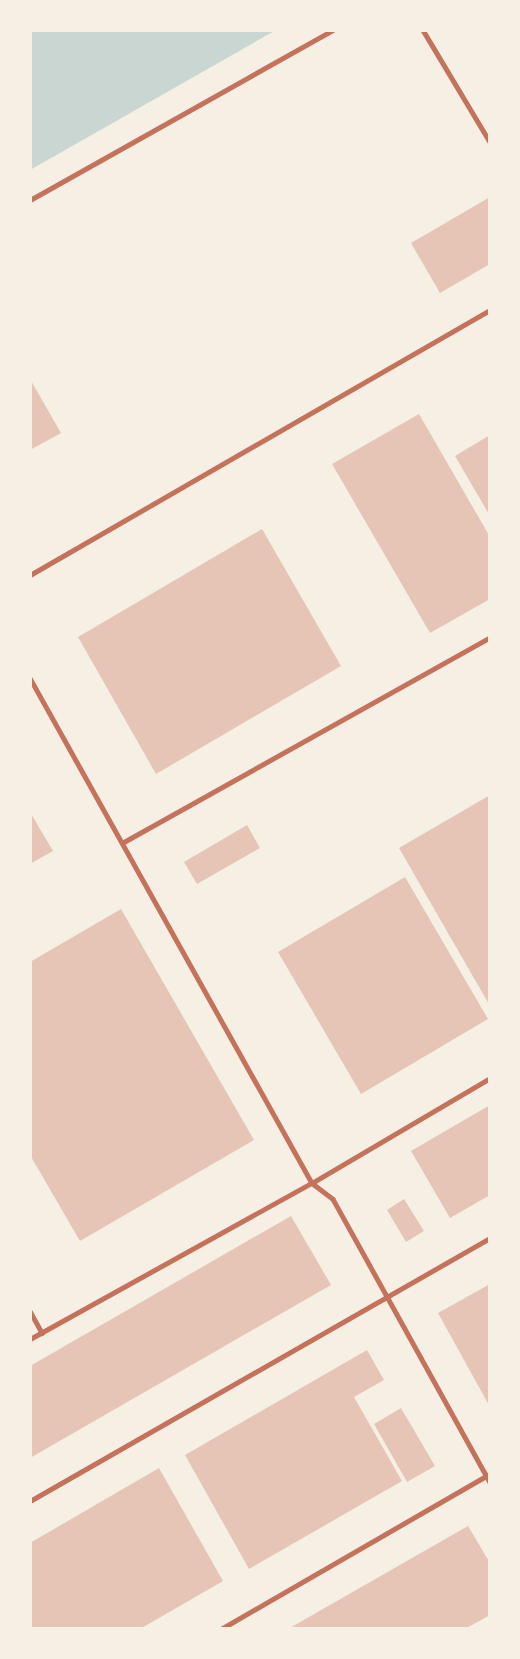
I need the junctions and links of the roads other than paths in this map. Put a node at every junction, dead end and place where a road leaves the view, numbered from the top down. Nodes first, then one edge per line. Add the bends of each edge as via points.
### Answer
1 (333, 30) edge
2 (423, 30) edge
3 (490, 142) edge
4 (30, 200) edge
5 (490, 310) edge
6 (30, 575) edge
7 (490, 636) edge
8 (30, 678) edge
9 (122, 843) junction
10 (490, 1078) edge
11 (312, 1183) junction
12 (490, 1238) edge
13 (388, 1297) junction
14 (30, 1311) edge
15 (42, 1333) junction
16 (30, 1340) edge
17 (488, 1475) edge
18 (490, 1482) edge
19 (30, 1501) edge
20 (221, 1629) edge

1 - 4 lane
2 - 3 lane
5 - 6 lane
7 - 9 lane
8 - 9 lane
9 - 11 lane
10 - 11 lane
11 - 13 lane via 333,1199
11 - 15 lane
12 - 13 lane
13 - 17 lane
13 - 19 lane
14 - 15 lane
15 - 16 lane
17 - 18 lane
17 - 20 lane

